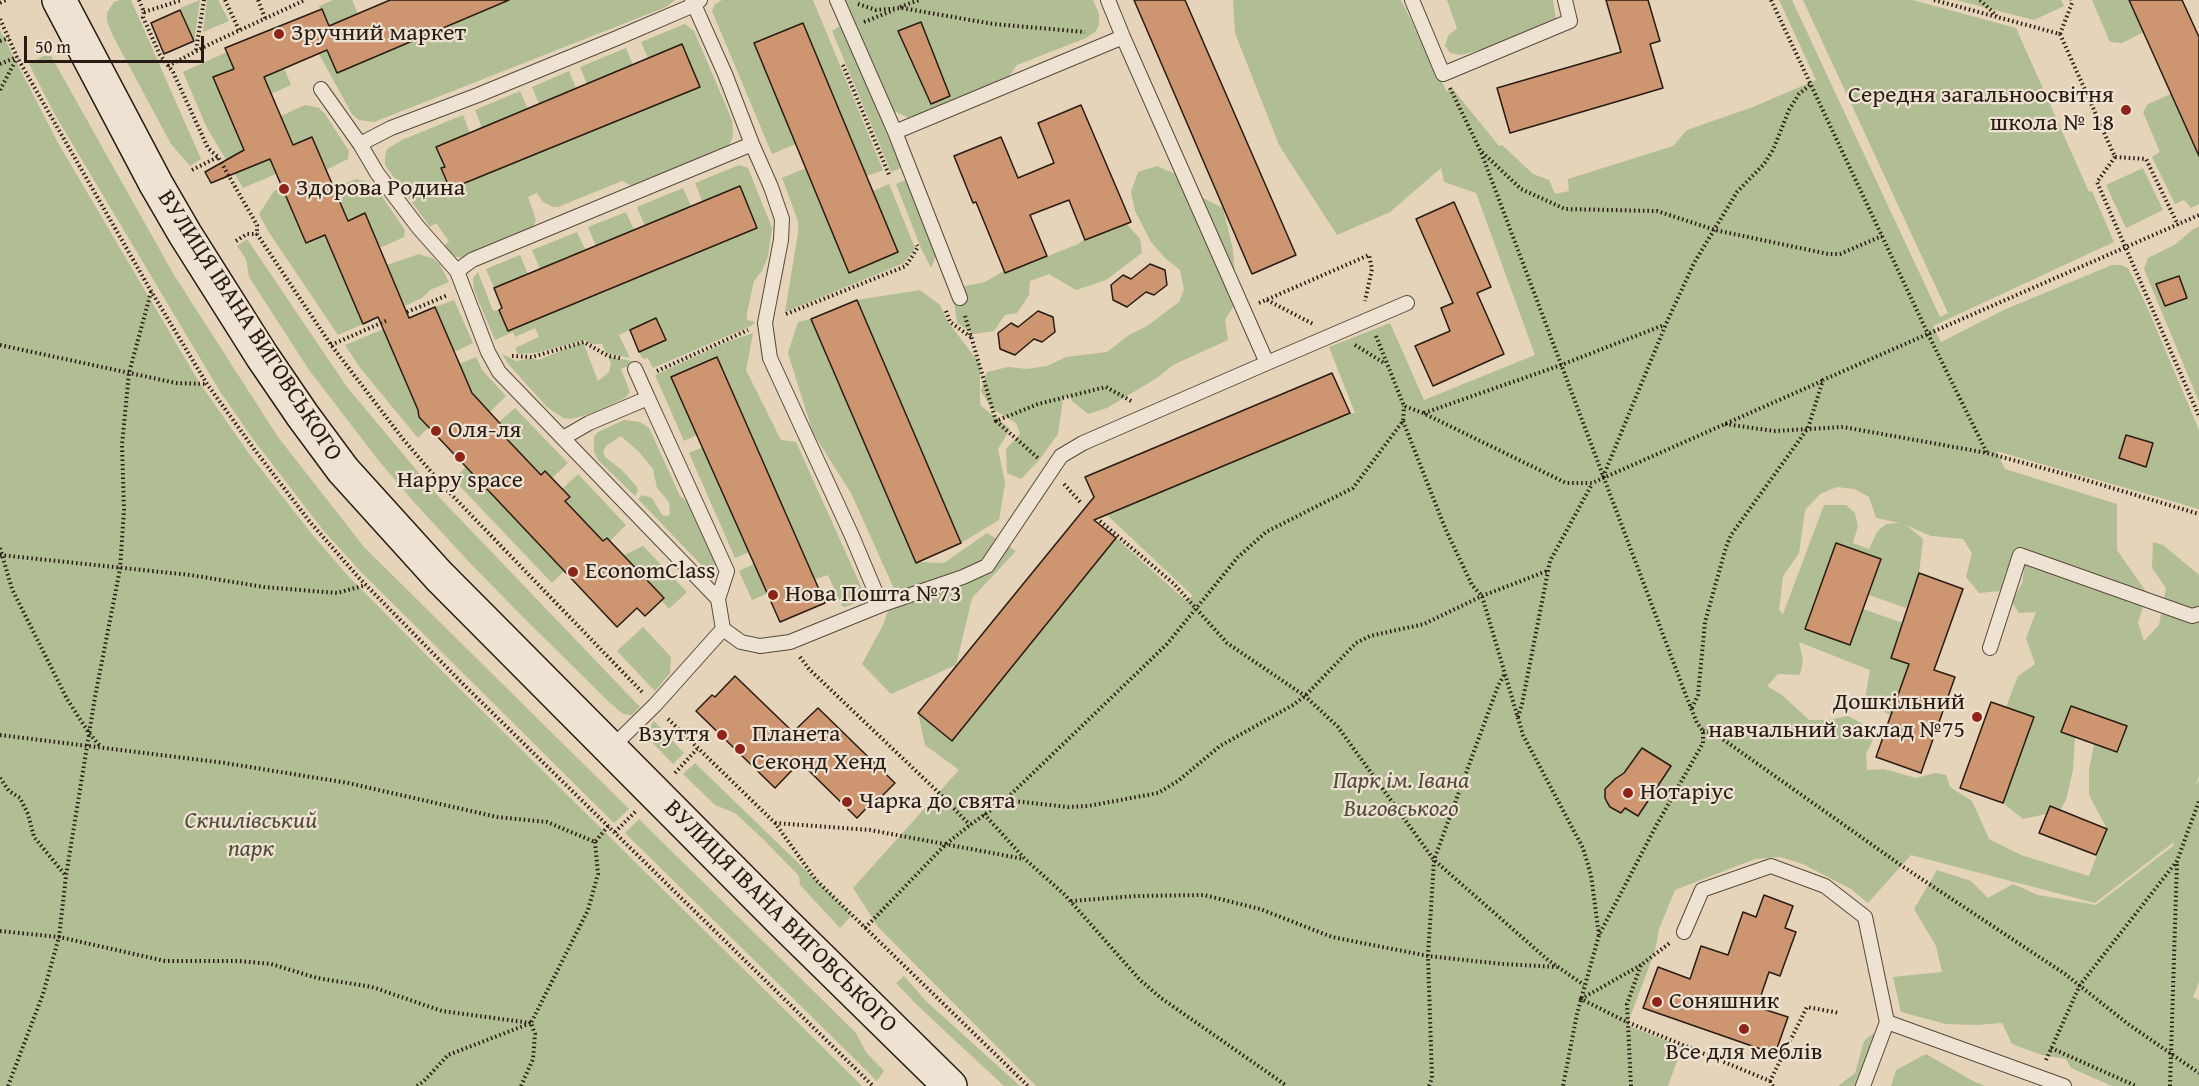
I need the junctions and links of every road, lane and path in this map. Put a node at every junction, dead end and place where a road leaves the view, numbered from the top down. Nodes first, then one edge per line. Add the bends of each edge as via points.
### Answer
1 (6, 0) edge
2 (139, 0) edge
3 (182, 0) edge
4 (204, 0) edge
5 (225, 0) edge
6 (258, 0) edge
7 (291, 0) edge
8 (305, 0) edge
9 (837, 0) edge
10 (919, 0) edge
11 (1108, 0) edge
12 (1412, 0) edge
13 (1565, 0) edge
14 (1771, 0) edge
15 (1934, 0) edge
16 (1980, 0) edge
17 (2071, 0) edge
18 (67, 2) edge
19 (695, 2) edge
20 (0, 3) edge
21 (853, 3) dead end
22 (293, 6) junction
23 (897, 9) junction
24 (144, 12) junction
25 (1998, 17) junction
26 (265, 18) junction
27 (0, 19) edge
28 (849, 29) junction
29 (239, 30) junction
30 (2060, 34) junction
31 (1123, 37) junction
32 (9, 38) junction
33 (0, 40) edge
34 (196, 51) junction
35 (18, 57) junction
36 (842, 62) dead end
37 (0, 64) edge
38 (168, 66) junction
39 (1443, 74) junction
40 (1811, 84) junction
41 (321, 89) dead end
42 (0, 90) edge
43 (895, 132) junction
44 (360, 144) junction
45 (752, 144) junction
46 (1481, 152) junction
47 (218, 157) junction
48 (2115, 157) junction
49 (192, 170) dead end
50 (891, 180) dead end
51 (2199, 215) edge
52 (2178, 225) junction
53 (1715, 230) junction
54 (257, 234) junction
55 (1882, 236) junction
56 (914, 238) dead end
57 (236, 241) dead end
58 (2126, 248) junction
59 (457, 271) junction
60 (463, 289) junction
61 (151, 291) junction
62 (960, 298) joint
63 (1407, 303) dead end
64 (1242, 310) junction
65 (407, 312) dead end
66 (388, 320) dead end
67 (1370, 320) junction
68 (765, 323) junction
69 (1666, 324) junction
70 (1928, 334) junction
71 (0, 345) edge
72 (331, 345) junction
73 (488, 352) junction
74 (1267, 363) junction
75 (1561, 365) junction
76 (129, 373) junction
77 (637, 374) junction
78 (1822, 381) junction
79 (207, 384) junction
80 (648, 398) junction
81 (1404, 406) junction
82 (1152, 412) junction
83 (1423, 413) junction
84 (2199, 416) edge
85 (1403, 421) junction
86 (1724, 424) junction
87 (1808, 428) junction
88 (564, 438) junction
89 (1987, 453) junction
90 (1603, 478) junction
91 (1592, 483) junction
92 (2199, 513) edge
93 (1100, 521) dead end
94 (0, 548) edge
95 (1, 555) edge
96 (120, 569) junction
97 (1547, 571) junction
98 (366, 585) junction
99 (1482, 596) junction
100 (718, 599) junction
101 (881, 605) junction
102 (1197, 610) junction
103 (2199, 614) edge
104 (723, 628) junction
105 (790, 642) junction
106 (1990, 648) dead end
107 (1504, 675) junction
108 (1305, 696) junction
109 (655, 705) junction
110 (1692, 709) junction
111 (1517, 719) junction
112 (1703, 731) junction
113 (89, 733) junction
114 (0, 735) edge
115 (87, 746) junction
116 (102, 748) junction
117 (611, 748) junction
118 (697, 749) junction
119 (675, 773) dead end
120 (0, 778) edge
121 (1005, 800) junction
122 (2199, 801) edge
123 (636, 811) dead end
124 (984, 814) junction
125 (774, 823) junction
126 (609, 825) junction
127 (970, 825) junction
128 (615, 832) junction
129 (595, 842) junction
130 (946, 844) junction
131 (1025, 859) junction
132 (1434, 860) junction
133 (2177, 861) junction
134 (66, 876) junction
135 (1071, 902) junction
136 (865, 928) junction
137 (0, 931) edge
138 (1684, 932) joint
139 (1599, 935) junction
140 (59, 937) junction
141 (1428, 956) junction
142 (1641, 965) junction
143 (1558, 967) junction
144 (1584, 985) junction
145 (2080, 986) junction
146 (1581, 999) junction
147 (1839, 1014) dead end
148 (1627, 1022) junction
149 (1887, 1022) junction
150 (531, 1023) junction
151 (2051, 1048) junction
152 (2171, 1054) junction
153 (2199, 1073) edge
154 (2040, 1077) junction
155 (1432, 1078) junction
156 (1770, 1081) junction
157 (8, 1086) edge
158 (417, 1086) edge
159 (521, 1086) edge
160 (873, 1086) edge
161 (950, 1086) edge
162 (1028, 1086) edge
163 (1287, 1086) edge
164 (1429, 1086) edge
165 (1436, 1086) edge
166 (1563, 1086) edge
167 (1631, 1086) edge
168 (1773, 1086) edge
169 (1863, 1086) edge
170 (2064, 1086) edge
171 (2136, 1086) edge
172 (2170, 1086) edge

1 - 20 path
2 - 24 path
3 - 24 path
4 - 34 path
5 - 29 path
6 - 26 path
7 - 22 path
8 - 22 path
9 - 28 lane
10 - 23 path
11 - 31 lane
12 - 39 lane
13 - 39 lane via 1570,21
14 - 40 path
15 - 25 path
16 - 25 path
17 - 30 path
18 - 117 main road, ВУЛИЦЯ ІВАНА ВИГОВСЬКОГО via 135,144 185,234 303,416 343,470 400,535
19 - 44 lane
19 - 45 lane
21 - 23 path via 876,10
22 - 26 path
23 - 28 path
23 - 31 path via 993,24
24 - 38 path
25 - 30 path
26 - 29 path
27 - 32 path
28 - 43 lane
29 - 34 path
30 - 48 path
31 - 43 lane
31 - 64 lane
32 - 33 path
32 - 35 path
34 - 38 path
35 - 37 path
35 - 42 path
35 - 61 path
36 - 50 path
38 - 47 path via 207,148
39 - 46 path
40 - 53 path via 1789,110 1764,164 1737,192
40 - 55 path
41 - 44 lane
43 - 62 lane
44 - 59 lane via 418,227
45 - 59 lane via 472,260
45 - 68 lane via 782,219
46 - 53 path via 1521,189 1558,207 1657,211
46 - 75 path
47 - 49 path
47 - 54 path via 258,225
48 - 52 path via 2146,159
48 - 58 path via 2097,182
51 - 52 path
52 - 58 path
53 - 55 path via 1835,254
53 - 69 path via 1694,263
54 - 57 path via 247,234
54 - 72 path
55 - 70 path
56 - 68 path via 918,247 906,266
58 - 70 path
58 - 84 path
59 - 60 lane
60 - 65 path
60 - 73 lane
61 - 76 path
61 - 79 path
62 - 82 path via 996,421 1038,404 1106,387
63 - 67 lane
64 - 67 path via 1369,255 1372,269 1364,307
64 - 74 lane
66 - 72 path
67 - 74 lane
67 - 81 path
68 - 77 path
68 - 101 lane via 770,358
69 - 75 path
69 - 90 path
70 - 78 path
70 - 89 path
71 - 76 path
72 - 109 path via 445,488
73 - 77 path via 532,357 584,342 608,357 623,359
73 - 88 lane via 499,372
74 - 82 lane
75 - 83 path
75 - 90 path
76 - 79 path via 176,383
76 - 96 path via 122,445 124,510
77 - 80 lane
78 - 86 path
78 - 87 path
79 - 98 path via 309,522
80 - 88 lane
80 - 100 lane via 727,571
81 - 83 path
81 - 85 path
82 - 101 lane via 1061,456 987,566
83 - 91 path via 1566,483
85 - 99 path via 1445,528
85 - 102 path via 1353,488 1266,532 1238,557
86 - 87 path via 1774,430
86 - 90 path
87 - 89 path via 1852,428
87 - 110 path via 1726,547 1705,622 1698,695
88 - 100 lane
89 - 92 path
90 - 91 path
90 - 110 path
91 - 97 path
93 - 102 path via 1174,584
94 - 95 path
95 - 96 path
95 - 113 path via 17,598
96 - 98 path via 337,593
96 - 113 path
97 - 99 path
97 - 111 path
98 - 126 path
99 - 107 path
99 - 108 path via 1424,624 1356,643
100 - 104 lane
101 - 105 lane
102 - 108 path via 1227,643
102 - 121 path via 1167,644
103 - 106 lane via 2193,616 2020,555
104 - 105 lane via 741,642 760,646
104 - 109 lane
105 - 127 path via 809,669
107 - 111 path
107 - 132 path
108 - 121 path via 1229,741 1158,793 1068,807
108 - 132 path via 1338,727
109 - 117 lane
109 - 118 path
110 - 112 path
111 - 139 path via 1583,848
112 - 139 path via 1699,752
112 - 145 path via 1714,733
113 - 115 path
113 - 116 path
114 - 115 path
115 - 116 path
115 - 134 path
116 - 129 path via 348,783 497,817 547,822
117 - 161 main road, ВУЛИЦЯ ІВАНА ВИГОВСЬКОГО
118 - 119 path
118 - 125 path
120 - 134 path via 20,798 34,837
121 - 124 path
122 - 133 path
123 - 128 path
124 - 127 path
124 - 131 path
125 - 130 path via 870,830
125 - 136 path via 816,880
126 - 128 path
126 - 129 path
127 - 130 path
128 - 160 path
129 - 150 path via 598,874 588,910
130 - 131 path
130 - 136 path
131 - 135 path
132 - 141 path
132 - 143 path
133 - 145 path
133 - 152 path
134 - 140 path
135 - 141 path via 1136,896 1204,896 1260,909 1332,938
135 - 163 path via 1147,986
136 - 162 path
137 - 140 path
138 - 142 path
138 - 149 lane via 1702,890 1771,866 1825,886 1865,917
139 - 144 path
140 - 150 path via 165,961 271,964 317,978 372,987 442,1011
140 - 157 path via 43,994
141 - 143 path
141 - 155 path
142 - 146 path
142 - 148 path via 1627,1004
143 - 144 path
144 - 146 path
145 - 151 path
145 - 152 path
146 - 148 path
146 - 166 path
147 - 156 path via 1807,1007
148 - 156 path
148 - 167 path
149 - 154 lane
149 - 169 lane
150 - 158 path via 448,1056
150 - 159 path via 535,1034 533,1059
151 - 154 path
151 - 171 path
152 - 153 path
152 - 172 path
154 - 170 lane
155 - 164 path
155 - 165 path
156 - 168 path

